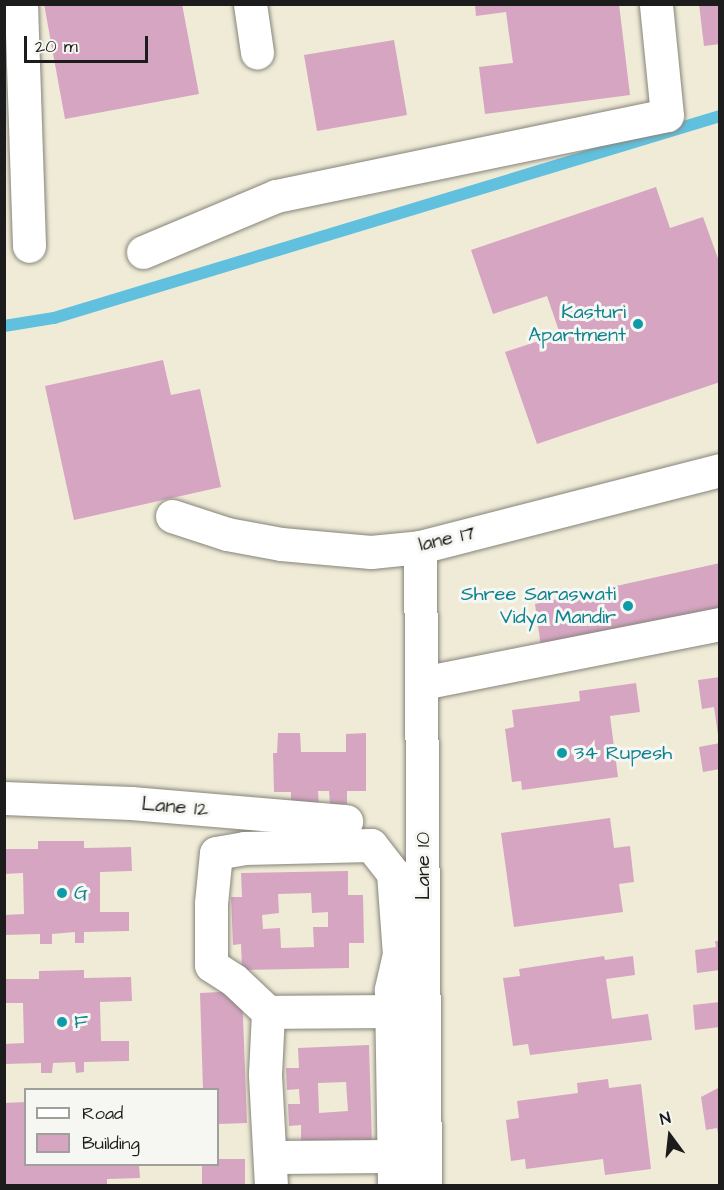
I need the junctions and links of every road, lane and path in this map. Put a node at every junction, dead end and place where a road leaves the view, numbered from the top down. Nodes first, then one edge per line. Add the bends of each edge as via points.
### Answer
1 (21, 4) edge
2 (250, 4) edge
3 (656, 4) edge
4 (257, 52) dead end
5 (29, 246) dead end
6 (143, 252) dead end
7 (720, 470) edge
8 (172, 516) dead end
9 (420, 547) junction
10 (720, 624) edge
11 (423, 682) junction
12 (4, 798) edge
13 (346, 821) dead end
14 (424, 1011) junction
15 (268, 1012) junction
16 (391, 1012) junction
17 (270, 1171) edge
18 (394, 1171) edge
19 (425, 1185) edge

1 - 5 street
2 - 4 street
3 - 6 street via 667,115 276,196
7 - 9 street, lane 17
8 - 9 street, lane 17 via 227,534 281,544 371,552
9 - 11 street, Lane 10
10 - 11 street
11 - 14 street, Lane 10
12 - 13 street, Lane 12 via 131,803
14 - 16 street
14 - 19 street, Lane 10
15 - 16 street
15 - 16 street via 234,980 211,965 210,903 216,853 244,848 370,845 393,873 399,954 391,990
15 - 17 street via 265,1074
16 - 18 street
17 - 18 street

